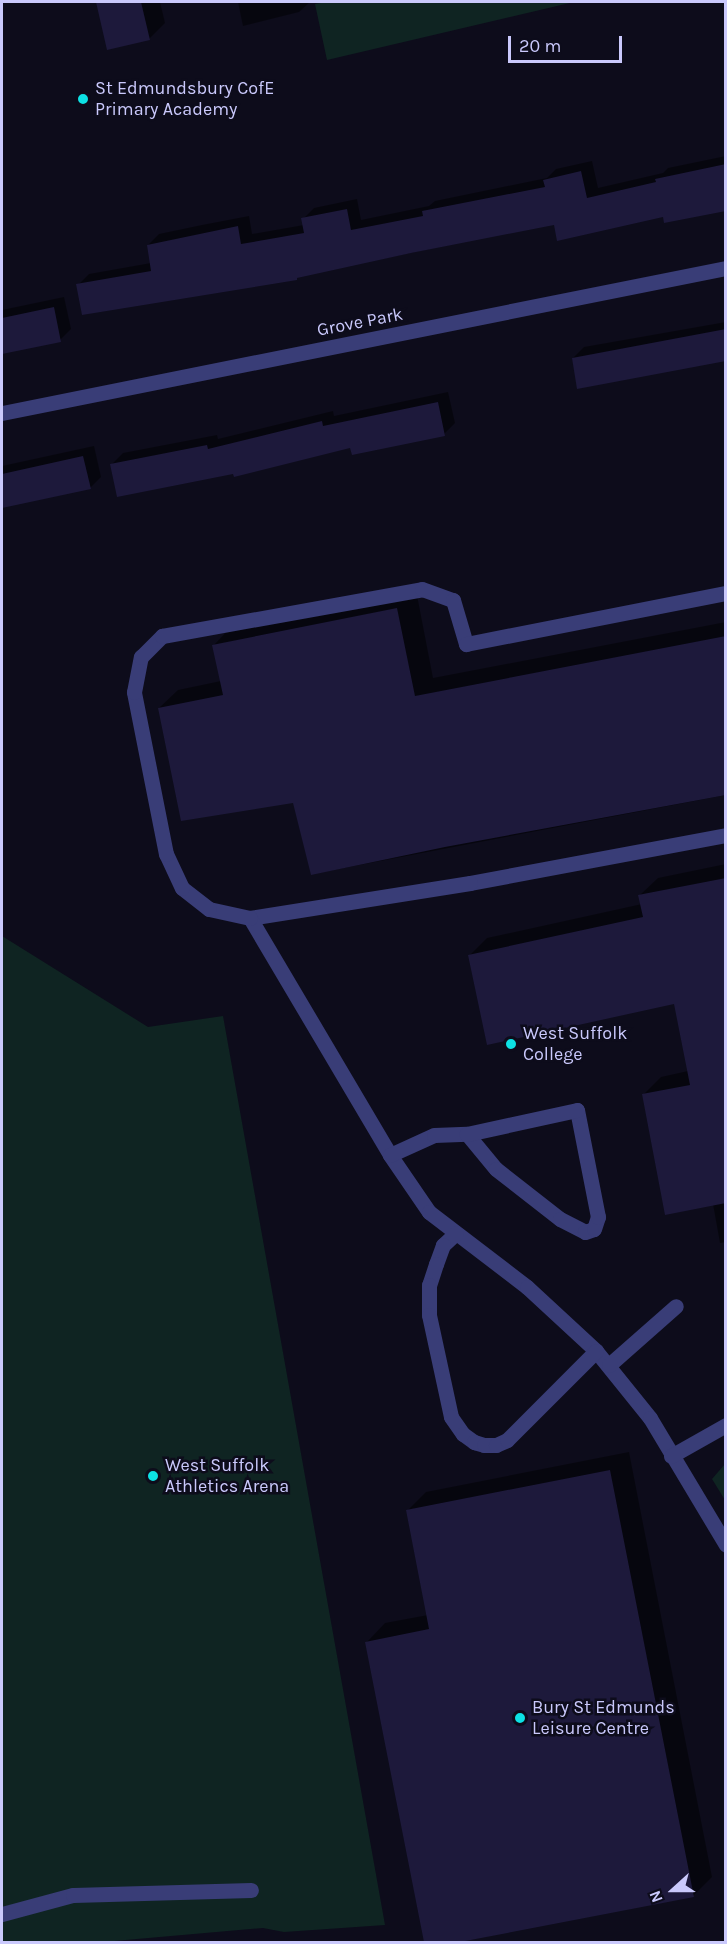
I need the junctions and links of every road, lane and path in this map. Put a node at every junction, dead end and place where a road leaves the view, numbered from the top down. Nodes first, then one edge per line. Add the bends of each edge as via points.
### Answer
1 (726, 268) edge
2 (2, 413) edge
3 (726, 593) edge
4 (726, 835) edge
5 (250, 918) junction
6 (467, 1134) junction
7 (390, 1155) junction
8 (456, 1233) junction
9 (675, 1306) dead end
10 (596, 1350) junction
11 (609, 1365) junction
12 (726, 1425) edge
13 (670, 1456) junction
14 (726, 1545) edge
15 (251, 1890) dead end
16 (2, 1914) edge

1 - 2 street, Grove Park
3 - 5 street via 466,644 453,600 422,589 162,636 141,657 134,692 166,854 182,888 209,909
4 - 5 street via 470,883
5 - 7 street
6 - 6 street via 496,1169 560,1219 585,1232 594,1229 598,1217 577,1110
6 - 7 street via 434,1135
7 - 8 street via 429,1212
8 - 10 street via 527,1287
8 - 10 street via 443,1245 429,1285 429,1314 451,1417 463,1434 474,1442 496,1445 507,1440
9 - 11 street
10 - 11 street
11 - 13 street via 650,1418
12 - 13 street
13 - 14 street
15 - 16 street via 73,1895

